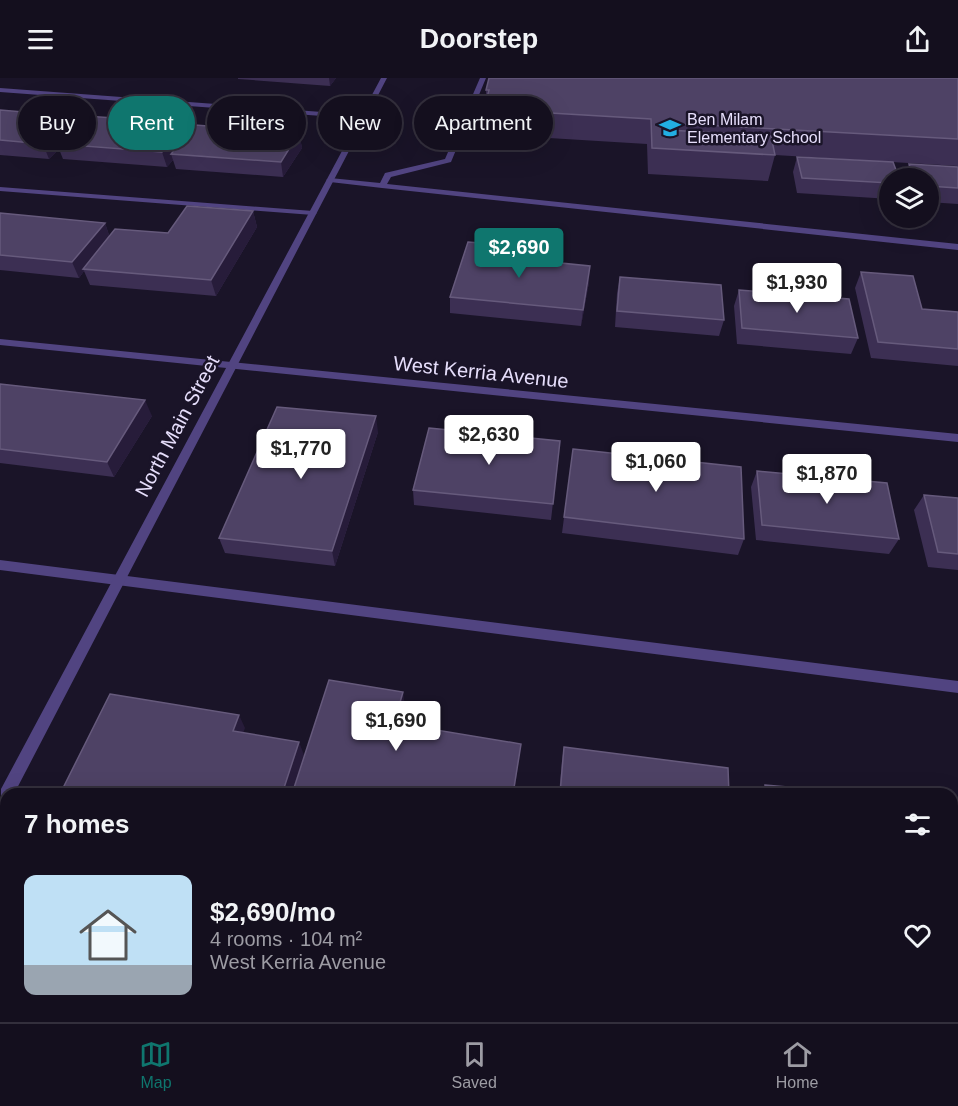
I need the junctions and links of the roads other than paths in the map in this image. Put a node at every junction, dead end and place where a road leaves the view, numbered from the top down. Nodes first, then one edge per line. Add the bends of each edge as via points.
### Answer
1 (384, 78) edge
2 (483, 78) edge
3 (0, 90) edge
4 (374, 96) edge
5 (318, 114) edge
6 (346, 150) edge
7 (330, 180) junction
8 (382, 186) junction
9 (0, 189) edge
10 (313, 213) junction
11 (958, 247) edge
12 (0, 342) edge
13 (232, 366) junction
14 (958, 438) edge
15 (0, 565) edge
16 (119, 580) junction
17 (958, 687) edge
18 (9, 788) edge

1 - 4 street, North Main Street
2 - 8 street via 448,160 388,175
3 - 5 street
6 - 7 street, North Main Street
7 - 8 street
7 - 10 street, North Main Street
8 - 11 street
9 - 10 street
10 - 13 street, North Main Street
12 - 13 street, West Kerria Avenue
13 - 14 street, West Kerria Avenue
13 - 16 street, North Main Street
15 - 16 street
16 - 17 street
16 - 18 street, North Main Street

